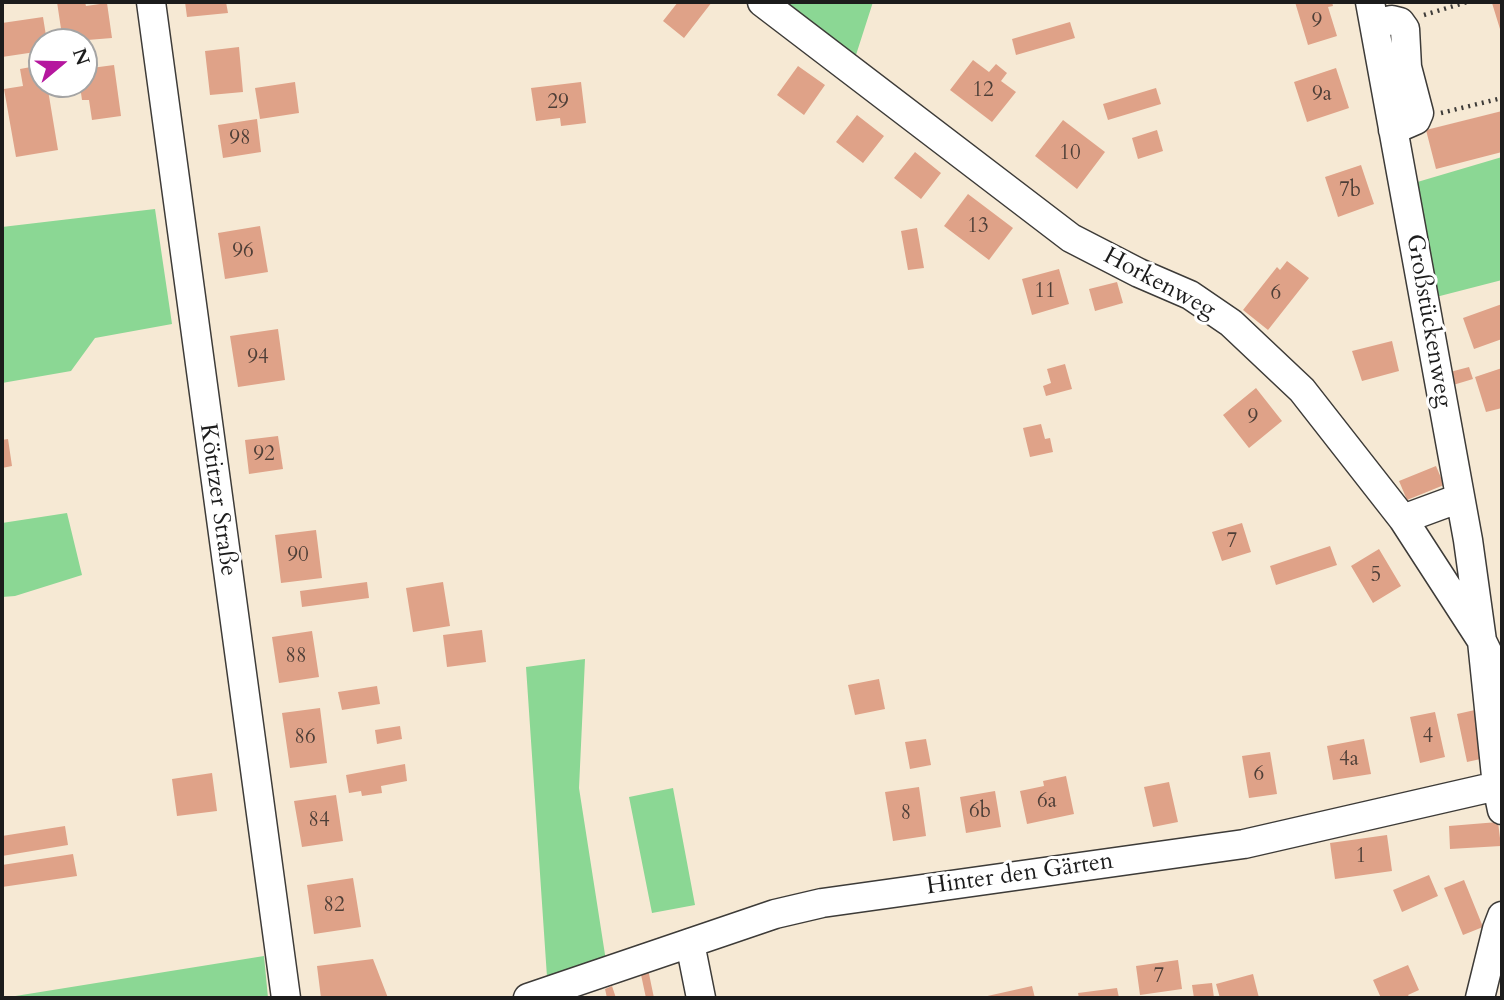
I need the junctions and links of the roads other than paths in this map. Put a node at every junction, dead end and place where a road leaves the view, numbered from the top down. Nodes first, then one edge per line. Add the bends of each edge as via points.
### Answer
1 (151, 2) edge
2 (762, 2) edge
3 (1381, 16) edge
4 (1393, 130) junction
5 (1460, 498) junction
6 (1403, 519) junction
7 (1482, 640) junction
8 (1502, 682) edge
9 (1499, 798) edge
10 (1502, 916) edge
11 (690, 943) junction
12 (286, 998) edge
13 (528, 998) edge
14 (701, 998) edge
15 (1480, 998) edge

1 - 12 street, Kötitzer Straße
2 - 6 street, Horkenweg via 1071,238 1190,295 1231,323 1302,390
3 - 4 street, Großstückenweg
3 - 4 street via 1405,29 1407,67 1419,113 1416,120
4 - 5 street, Großstückenweg
5 - 6 street
5 - 7 street, Großstückenweg
6 - 7 street, Horkenweg
7 - 8 street, Großstückenweg
7 - 9 street, Großstückenweg
9 - 11 street, Hinter den Gärten via 1244,844 822,902
10 - 15 street
11 - 13 street, Hinter den Gärten
11 - 14 street

